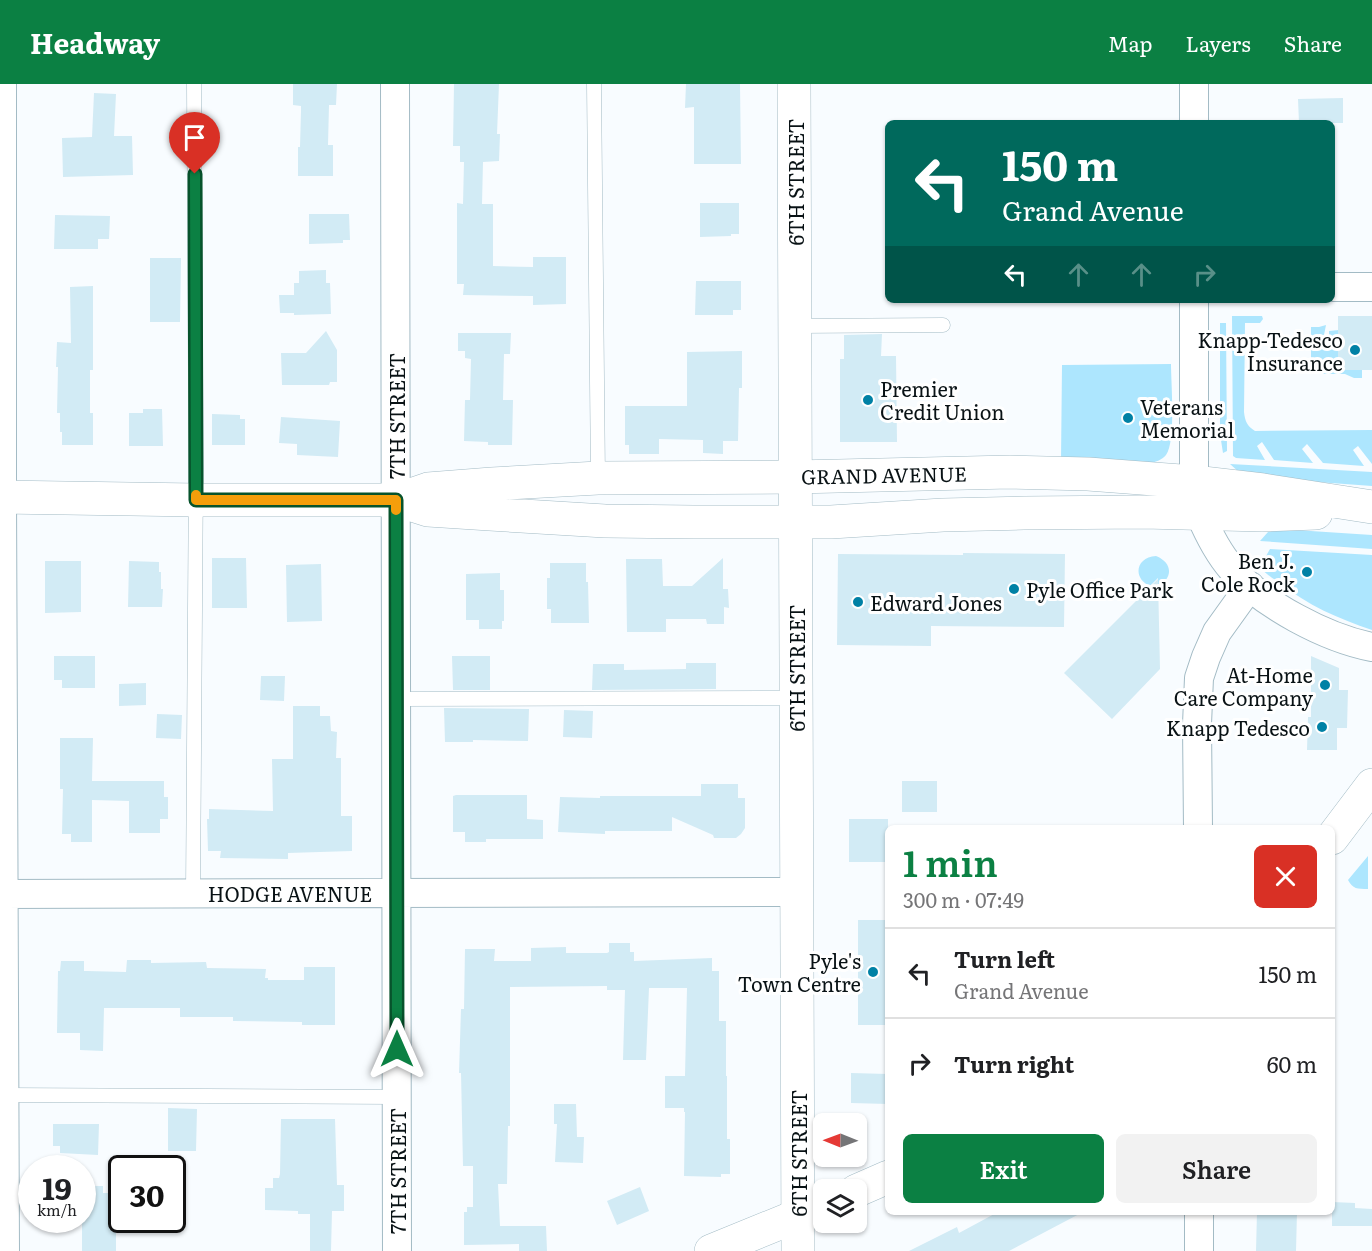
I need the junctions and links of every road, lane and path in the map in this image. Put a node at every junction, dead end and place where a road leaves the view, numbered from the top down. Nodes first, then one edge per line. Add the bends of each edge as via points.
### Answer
1 (2, 84) edge
2 (195, 84) edge
3 (395, 84) edge
4 (594, 84) edge
5 (794, 84) edge
6 (1194, 84) edge
7 (1194, 120) edge
8 (1335, 287) edge
9 (1372, 287) edge
10 (1194, 303) edge
11 (943, 325) dead end
12 (795, 326) junction
13 (795, 477) junction
14 (598, 478) junction
15 (1194, 482) junction
16 (1, 497) edge
17 (196, 500) junction
18 (396, 500) junction
19 (1372, 507) edge
20 (1372, 512) edge
21 (1200, 514) junction
22 (795, 522) junction
23 (1250, 586) junction
24 (1372, 647) edge
25 (796, 698) junction
26 (1, 699) edge
27 (396, 699) junction
28 (1372, 785) edge
29 (1198, 825) edge
30 (1335, 834) edge
31 (796, 892) junction
32 (396, 893) junction
33 (2, 894) edge
34 (193, 894) junction
35 (2, 1095) edge
36 (397, 1097) junction
37 (885, 1179) edge
38 (867, 1187) edge
39 (811, 1210) edge
40 (1199, 1215) edge
41 (6, 1251) edge
42 (397, 1251) edge
43 (711, 1251) edge
44 (798, 1251) edge
45 (1199, 1251) edge

1 - 16 street
2 - 17 lane
3 - 18 street, 7TH STREET
4 - 14 lane
5 - 12 main road, 6TH STREET
6 - 7 street
8 - 9 street
10 - 15 street
11 - 12 lane
12 - 13 main road, 6TH STREET
13 - 14 main road, GRAND AVENUE
13 - 15 main road, GRAND AVENUE via 1021,472
13 - 22 main road, 6TH STREET
14 - 18 main road, GRAND AVENUE via 428,489
15 - 19 main road, GRAND AVENUE
16 - 17 main road, GRAND AVENUE
16 - 26 street
17 - 18 main road, GRAND AVENUE
17 - 34 lane
18 - 22 main road, GRAND AVENUE via 428,510 490,514
18 - 27 street, 7TH STREET
20 - 21 main road, GRAND AVENUE
21 - 22 main road, GRAND AVENUE via 1024,513
21 - 23 street via 1210,537 1233,570
22 - 25 main road, 6TH STREET
23 - 24 street via 1312,627
23 - 29 street via 1217,632 1199,678
25 - 27 lane
25 - 31 main road, 6TH STREET
26 - 33 street
27 - 32 street, 7TH STREET
28 - 30 main road
31 - 32 street, HODGE AVENUE
31 - 39 main road, 6TH STREET
32 - 34 street, HODGE AVENUE
32 - 36 street, 7TH STREET
33 - 34 street, HODGE AVENUE
33 - 35 street
35 - 36 lane
35 - 41 street
36 - 42 street, 7TH STREET
37 - 38 main road
39 - 43 main road
39 - 44 main road, 6TH STREET
40 - 45 street

